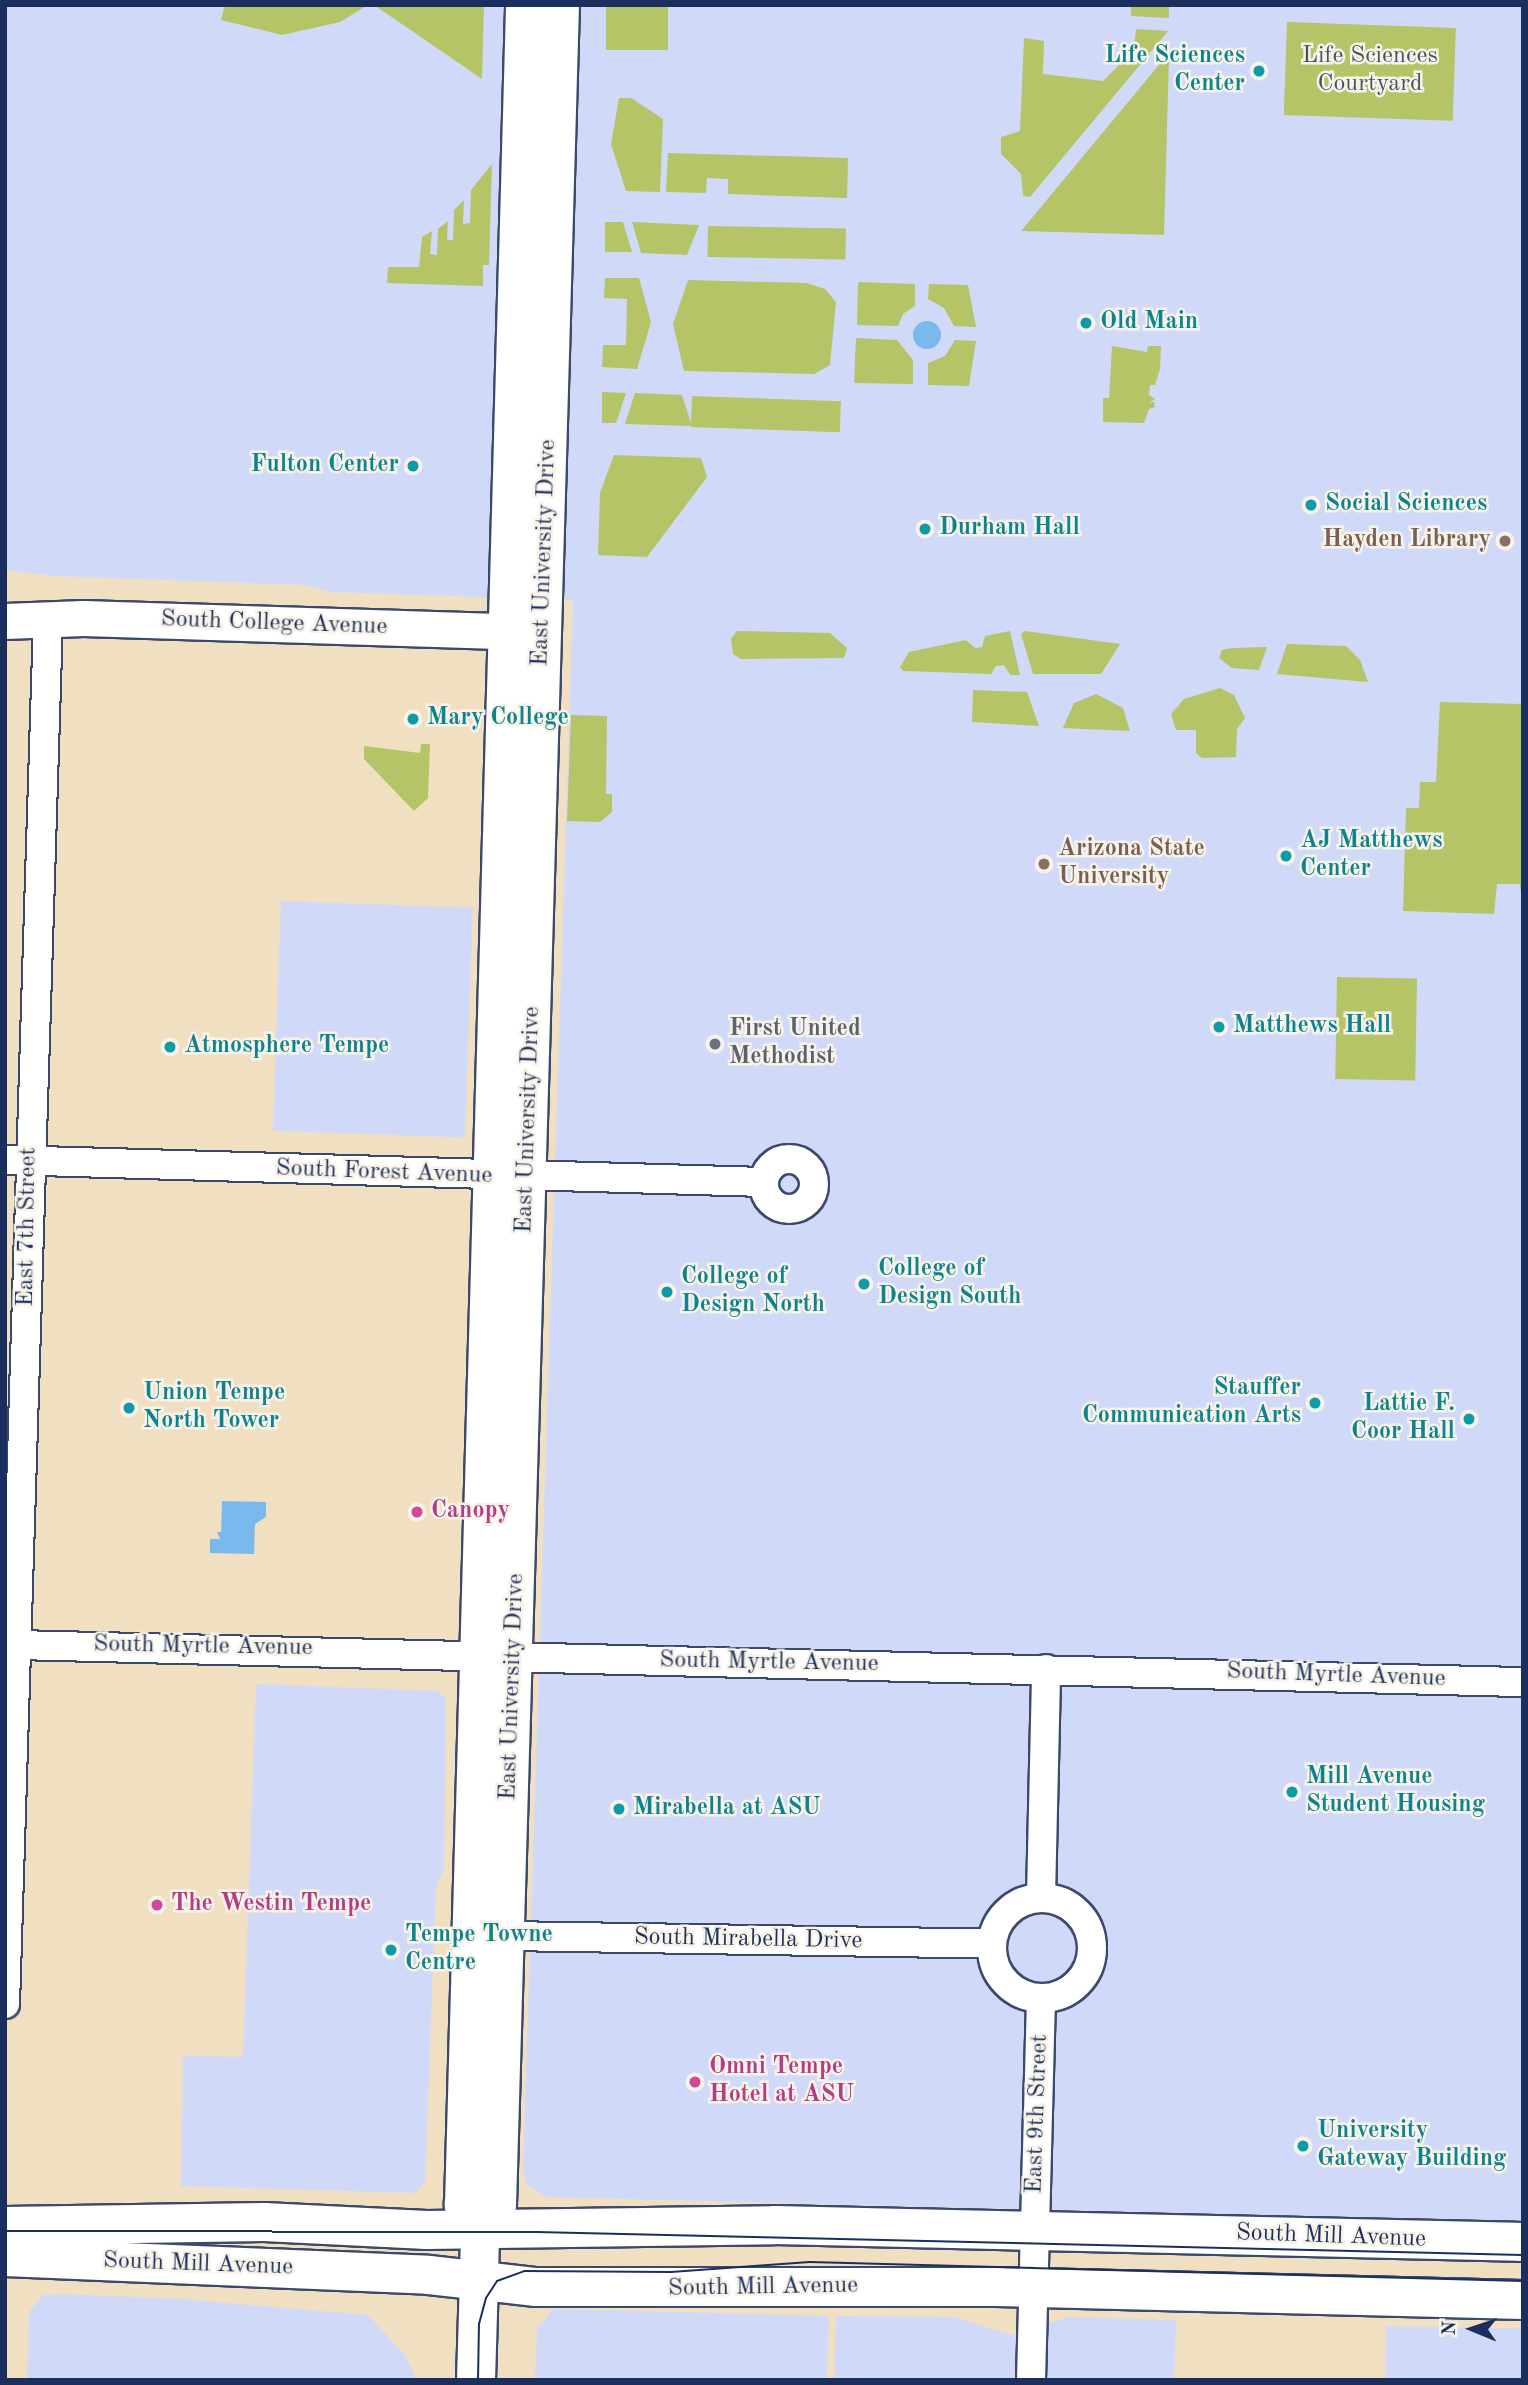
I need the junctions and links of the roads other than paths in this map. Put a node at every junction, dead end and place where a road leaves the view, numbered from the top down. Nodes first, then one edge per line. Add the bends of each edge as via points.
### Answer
1 (526, 5) edge
2 (560, 5) edge
3 (535, 317) junction
4 (48, 618) junction
5 (5, 621) edge
6 (527, 632) junction
7 (18, 1161) edge
8 (511, 1177) junction
9 (764, 1182) dead end
10 (16, 1645) junction
11 (497, 1656) junction
12 (1046, 1669) junction
13 (1523, 1682) edge
14 (1041, 1897) junction
15 (505, 1936) junction
16 (992, 1944) junction
17 (1041, 1998) junction
18 (5, 2004) edge
19 (5, 2226) edge
20 (480, 2230) junction
21 (1035, 2231) junction
22 (1523, 2242) edge
23 (5, 2257) edge
24 (479, 2279) junction
25 (1033, 2289) junction
26 (1523, 2300) edge
27 (476, 2380) edge
28 (1031, 2380) edge

1 - 3 main road, East University Drive
2 - 3 main road, East University Drive
3 - 6 main road, East University Drive
4 - 5 street, South College Avenue
4 - 6 street, South College Avenue
4 - 7 street, East 7th Street
6 - 8 main road, East University Drive
7 - 8 street, South Forest Avenue
7 - 10 street, East 7th Street
8 - 9 street, South Forest Avenue
8 - 11 main road, East University Drive
10 - 11 street, South Myrtle Avenue
10 - 18 street, East 7th Street
11 - 12 street, South Myrtle Avenue
11 - 15 main road, East University Drive
11 - 20 main road, East University Drive via 464,2205
12 - 13 street, South Myrtle Avenue
12 - 14 street
14 - 16 street via 1027,1900 1002,1917
14 - 17 street via 1056,1899 1076,1912 1090,1932 1092,1948 1082,1978 1057,1996
15 - 16 street, South Mirabella Drive
15 - 20 main road, East University Drive via 498,2205
16 - 17 street via 993,1960 1005,1981 1025,1995
17 - 21 street, East 9th Street
19 - 20 main road, South Mill Avenue via 264,2222
20 - 21 main road, South Mill Avenue via 775,2225
20 - 24 main road, East University Drive
21 - 22 main road, South Mill Avenue
21 - 25 street, East 9th Street
23 - 24 main road, South Mill Avenue
24 - 25 main road, South Mill Avenue via 536,2287 636,2290
24 - 27 main road, East University Drive
25 - 26 main road, South Mill Avenue
25 - 28 street, East 9th Street

